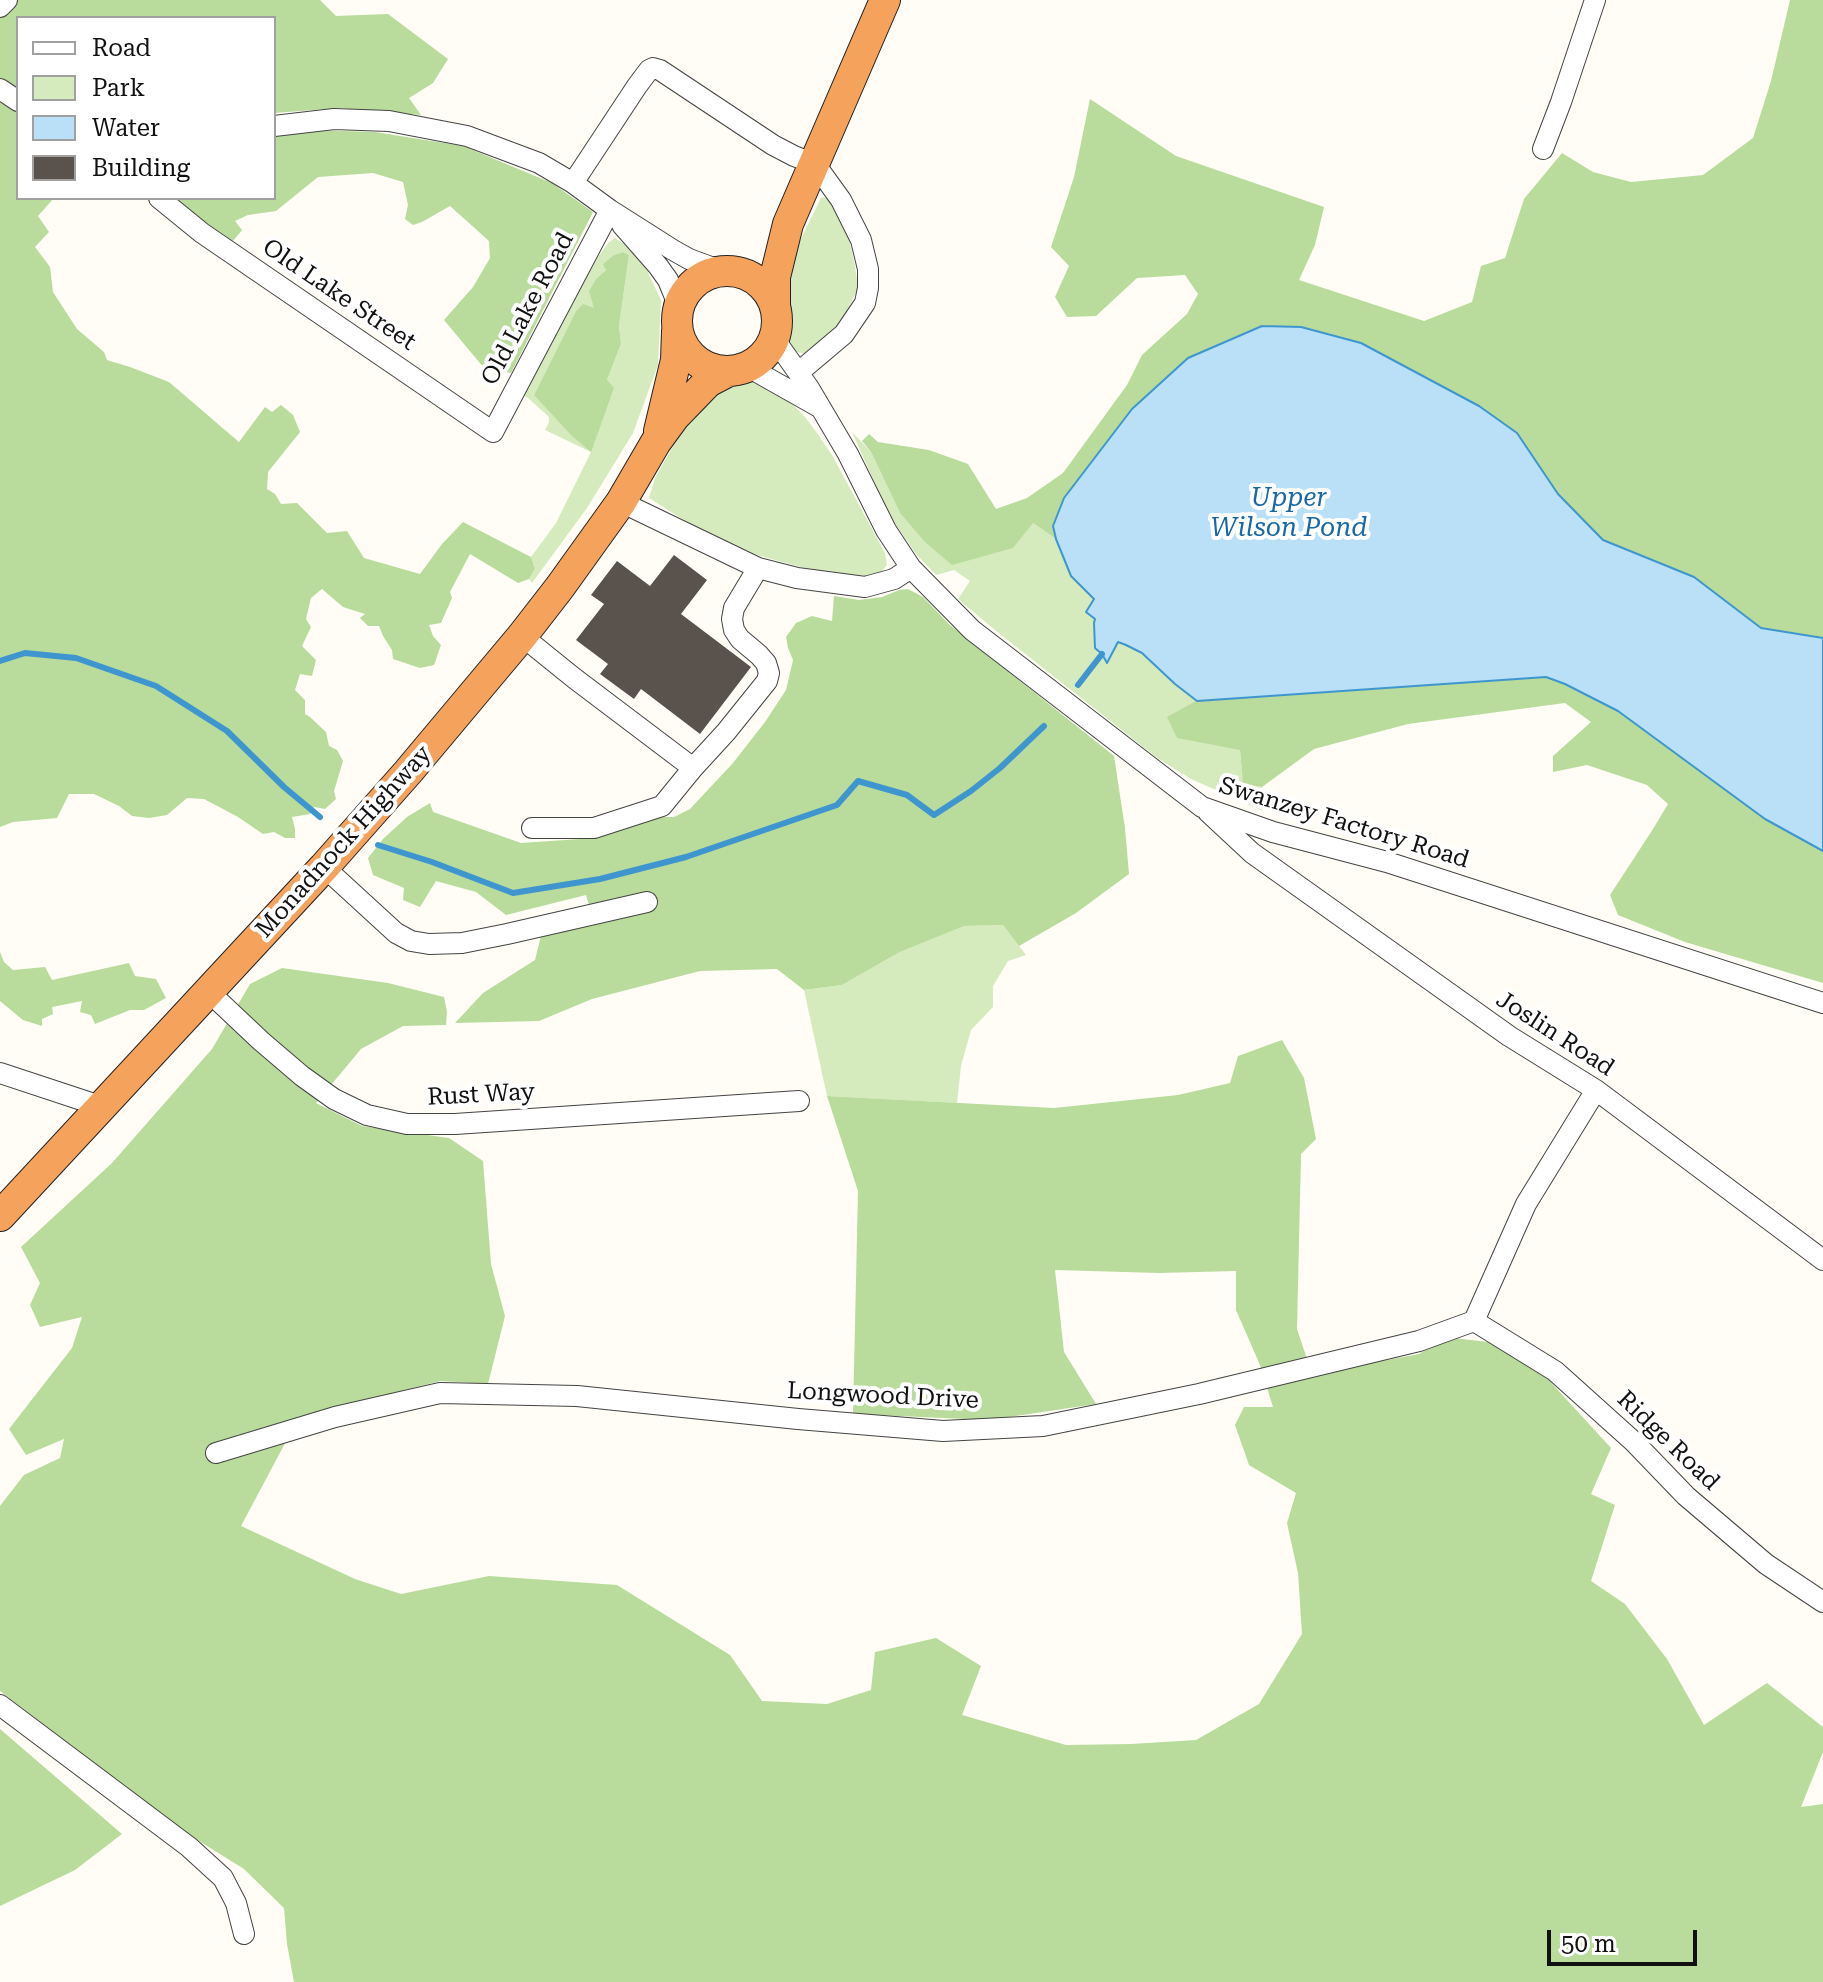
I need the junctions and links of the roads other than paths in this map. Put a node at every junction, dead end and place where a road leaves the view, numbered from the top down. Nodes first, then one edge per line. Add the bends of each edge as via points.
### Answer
1 (7, 0) edge
2 (885, 0) edge
3 (1595, 0) edge
4 (0, 7) edge
5 (276, 126) edge
6 (1543, 149) dead end
7 (815, 164) junction
8 (573, 183) junction
9 (161, 200) edge
10 (610, 210) junction
11 (788, 224) junction
12 (719, 270) junction
13 (678, 319) junction
14 (776, 319) junction
15 (737, 370) junction
16 (799, 372) junction
17 (819, 407) junction
18 (493, 432) joint
19 (656, 442) junction
20 (621, 502) junction
21 (758, 568) junction
22 (911, 568) junction
23 (522, 636) junction
24 (693, 768) junction
25 (1202, 807) junction
26 (532, 828) dead end
27 (1273, 832) junction
28 (1255, 856) junction
29 (324, 867) junction
30 (647, 902) dead end
31 (209, 992) junction
32 (1823, 1003) edge
33 (0, 1073) edge
34 (1596, 1090) junction
35 (799, 1101) dead end
36 (103, 1107) junction
37 (0, 1216) edge
38 (1823, 1260) edge
39 (1474, 1321) junction
40 (216, 1453) dead end
41 (1823, 1602) edge
42 (0, 1705) edge
43 (244, 1934) dead end

1 - 4 street
2 - 7 highway
3 - 6 street
5 - 8 street via 334,119 389,121 467,136 539,163
7 - 8 street via 773,145 653,68
7 - 11 highway
7 - 16 street via 861,240 868,288 865,303 844,334
8 - 10 street
9 - 18 street, Old Lake Street
10 - 12 street via 689,259
10 - 13 street via 663,273 673,290
10 - 18 street, Old Lake Road
11 - 12 highway via 750,259
11 - 14 highway via 775,277
12 - 13 highway via 690,285
12 - 14 highway via 760,282 769,292
13 - 15 highway via 683,346 693,359 707,368
13 - 19 highway, Monadnock Highway via 676,360
14 - 15 highway via 763,356
14 - 16 street, Swanzey Factory Road via 780,347
15 - 17 street, Swanzey Factory Road via 757,372
15 - 19 highway, Monadnock Highway via 708,382
16 - 17 street, Swanzey Factory Road
17 - 22 street, Swanzey Factory Road
19 - 20 highway, Monadnock Highway
20 - 21 street
20 - 23 highway, Monadnock Highway
21 - 22 street via 865,587
21 - 24 street via 732,619 740,639 766,663 767,681
22 - 25 street, Swanzey Factory Road via 972,630
23 - 24 street
23 - 29 highway, Monadnock Highway
24 - 26 street via 662,806 594,828
25 - 27 street, Swanzey Factory Road
25 - 28 street, Joslin Road
27 - 28 street
27 - 32 street, Swanzey Factory Road via 1387,862
28 - 34 street, Joslin Road via 1509,1036
29 - 30 street via 396,933 429,944 462,943
29 - 31 highway, Monadnock Highway
31 - 35 street, Rust Way via 334,1099 367,1115 407,1124
31 - 36 highway, Monadnock Highway
33 - 36 street
34 - 38 street, Joslin Road
34 - 39 street via 1526,1204
36 - 37 highway, Monadnock Highway
39 - 40 street, Longwood Drive via 1404,1345 1043,1426 943,1431 577,1396 440,1393
39 - 41 street, Ridge Road via 1555,1371 1686,1496 1766,1564
42 - 43 street via 223,1878

